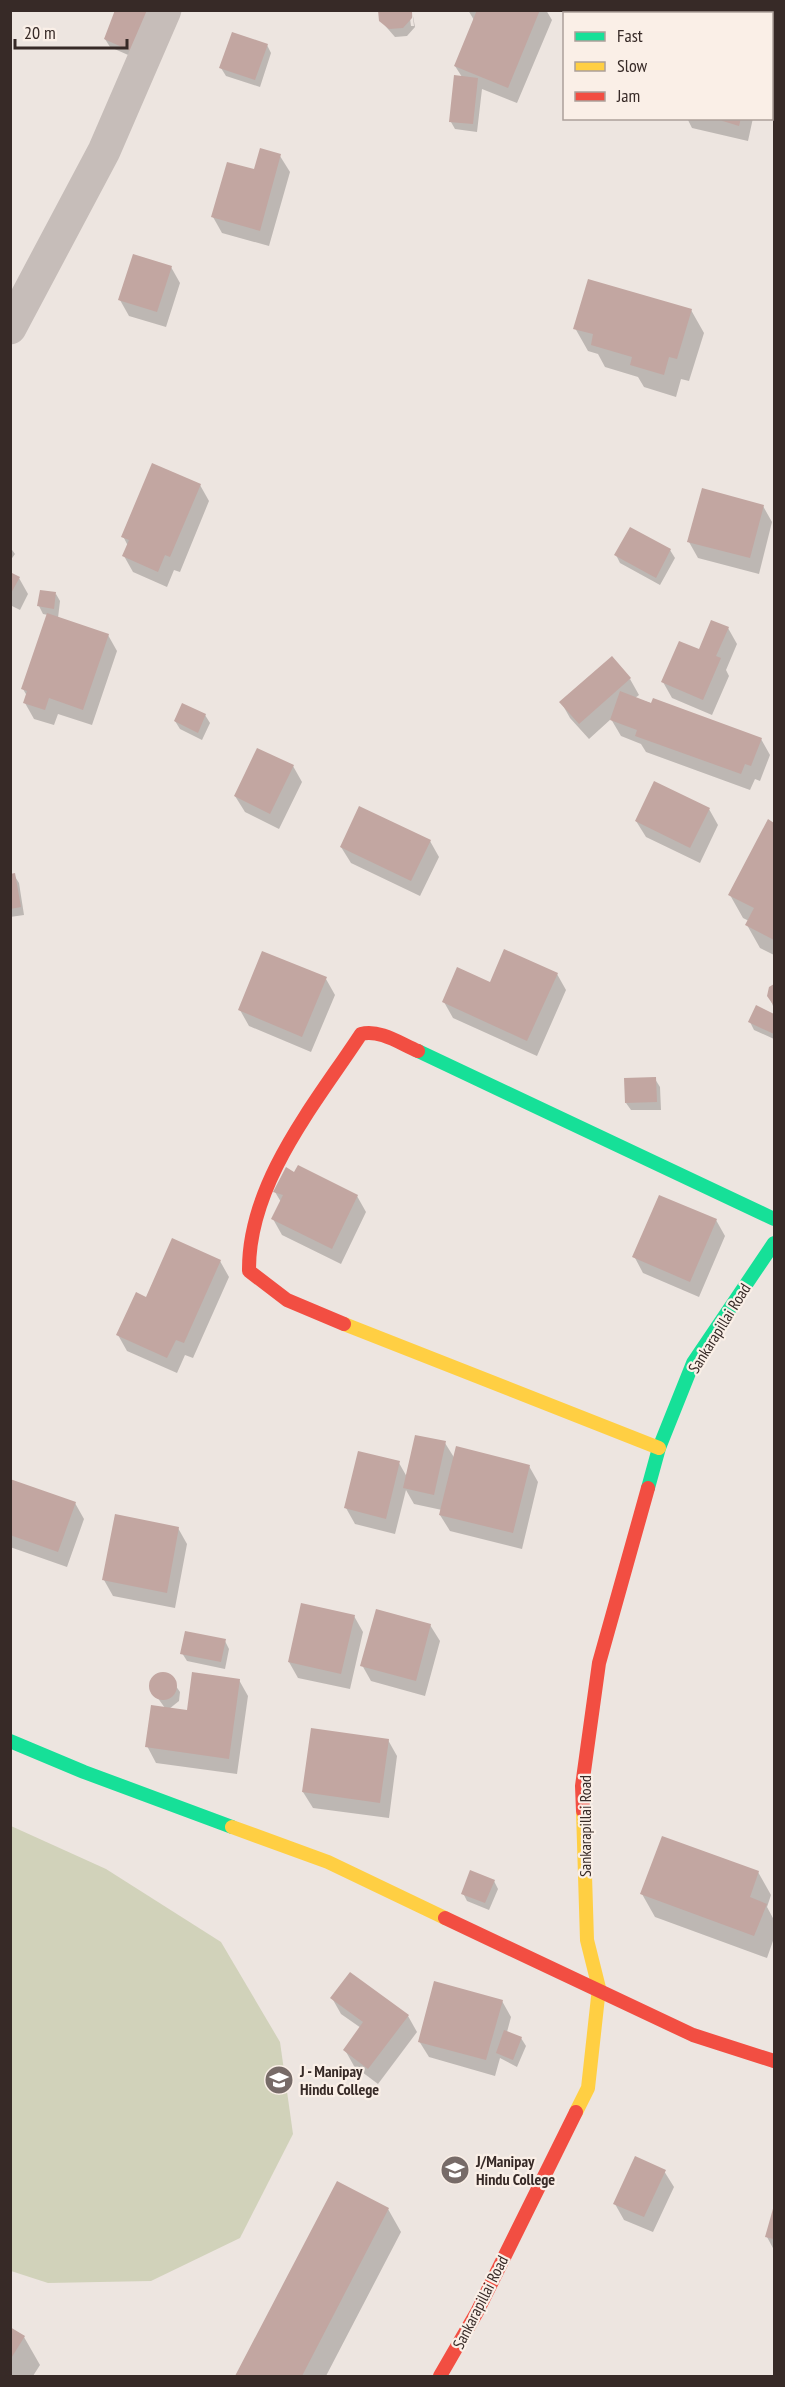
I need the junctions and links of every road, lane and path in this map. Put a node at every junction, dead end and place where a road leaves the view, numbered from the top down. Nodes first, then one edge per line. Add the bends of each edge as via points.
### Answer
1 (165, 10) edge
2 (10, 328) edge
3 (774, 1219) edge
4 (774, 1243) edge
5 (659, 1448) junction
6 (10, 1741) edge
7 (599, 1989) junction
8 (774, 2061) edge
9 (440, 2376) edge

1 - 2 street via 104,151
3 - 5 street via 369,1032 361,1034 288,1149 258,1210 249,1240 249,1271 262,1285 302,1308
4 - 5 street, Sankarapillai Road via 693,1363
5 - 7 street, Sankarapillai Road via 599,1663 582,1786 587,1940
6 - 7 street via 328,1862
7 - 8 street via 693,2035
7 - 9 street, Sankarapillai Road via 588,2088 477,2312

